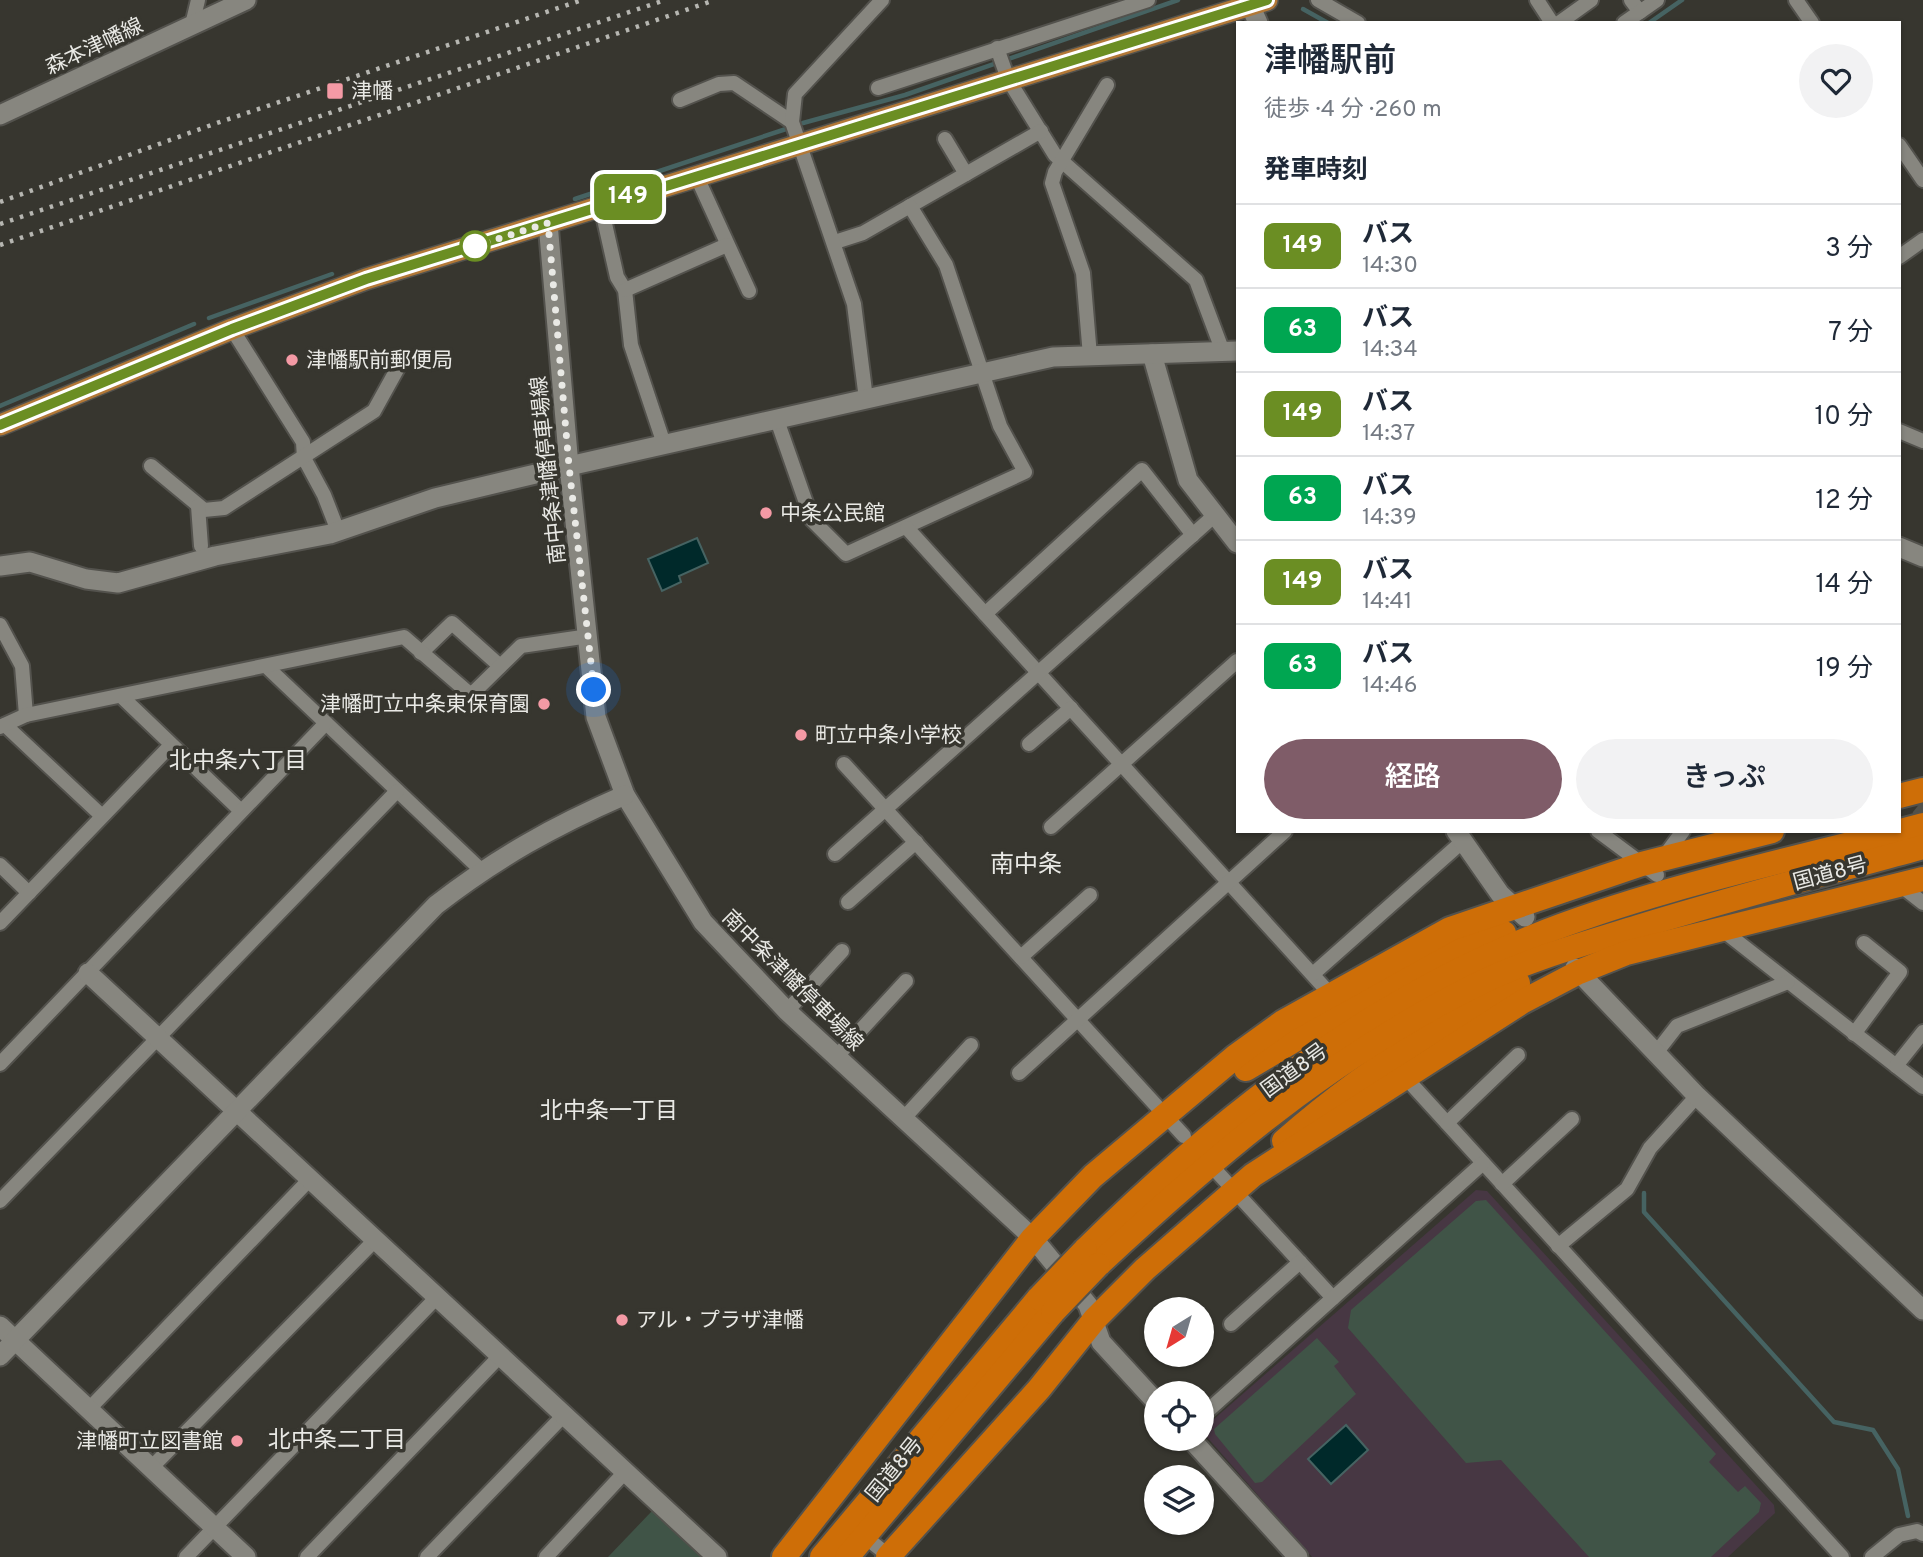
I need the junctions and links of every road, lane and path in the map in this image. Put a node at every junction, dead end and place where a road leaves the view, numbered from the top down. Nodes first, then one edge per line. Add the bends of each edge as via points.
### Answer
1 (198, 0) edge
2 (246, 0) edge
3 (883, 0) edge
4 (1318, 0) edge
5 (1537, 0) edge
6 (1591, 0) edge
7 (1657, 0) edge
8 (1796, 0) edge
9 (1139, 1) edge
10 (1635, 6) edge
11 (1259, 10) edge
12 (1355, 21) edge
13 (1551, 21) edge
14 (1562, 21) edge
15 (1625, 21) edge
16 (1811, 21) edge
17 (192, 25) junction
18 (1001, 62) junction
19 (1107, 85) dead end
20 (878, 89) dead end
21 (680, 100) dead end
22 (0, 116) edge
23 (792, 122) junction
24 (1041, 131) junction
25 (945, 139) dead end
26 (800, 142) junction
27 (1901, 148) edge
28 (1062, 161) junction
29 (966, 174) junction
30 (696, 176) junction
31 (1923, 180) edge
32 (601, 206) junction
33 (910, 206) junction
34 (548, 223) junction
35 (1923, 240) edge
36 (835, 242) junction
37 (727, 245) junction
38 (1901, 256) edge
39 (625, 290) junction
40 (749, 291) dead end
41 (232, 329) junction
42 (1230, 351) edge
43 (1152, 354) junction
44 (1090, 356) junction
45 (400, 364) dead end
46 (981, 373) junction
47 (866, 400) junction
48 (777, 420) junction
49 (0, 425) edge
50 (1901, 432) edge
51 (1923, 441) edge
52 (664, 444) junction
53 (303, 458) junction
54 (151, 466) dead end
55 (569, 466) junction
56 (198, 506) junction
57 (1215, 515) junction
58 (907, 528) junction
59 (338, 531) junction
60 (1193, 535) junction
61 (1236, 542) edge
62 (201, 546) dead end
63 (1901, 550) edge
64 (1923, 557) edge
65 (0, 566) edge
66 (985, 614) junction
67 (0, 625) edge
68 (589, 636) junction
69 (422, 653) junction
70 (1236, 662) edge
71 (500, 666) junction
72 (267, 667) junction
73 (1039, 673) junction
74 (121, 696) junction
75 (1070, 708) junction
76 (26, 715) junction
77 (326, 723) junction
78 (2, 726) edge
79 (1029, 744) dead end
80 (171, 745) junction
81 (1121, 763) junction
82 (844, 764) dead end
83 (397, 790) junction
84 (625, 795) junction
85 (886, 809) junction
86 (241, 811) junction
87 (102, 816) junction
88 (1051, 827) dead end
89 (1283, 833) edge
90 (1601, 833) edge
91 (1681, 833) edge
92 (1765, 833) edge
93 (1854, 833) edge
94 (1460, 836) edge
95 (916, 842) junction
96 (1923, 847) edge
97 (1825, 850) junction
98 (835, 854) dead end
99 (0, 865) edge
100 (1653, 866) junction
101 (481, 870) junction
102 (1229, 881) junction
103 (1912, 882) edge
104 (29, 893) junction
105 (1090, 895) dead end
106 (848, 902) dead end
107 (1923, 903) edge
108 (1520, 912) junction
109 (1684, 912) junction
110 (0, 923) edge
111 (1717, 925) junction
112 (1864, 943) dead end
113 (842, 951) dead end
114 (1021, 957) junction
115 (1577, 970) junction
116 (88, 973) junction
117 (1313, 974) junction
118 (906, 981) dead end
119 (1788, 982) junction
120 (1331, 995) junction
121 (787, 1012) junction
122 (1077, 1018) junction
123 (1923, 1032) edge
124 (1854, 1034) junction
125 (158, 1038) junction
126 (971, 1045) dead end
127 (1656, 1053) junction
128 (1518, 1055) dead end
129 (837, 1056) junction
130 (0, 1064) edge
131 (1896, 1066) junction
132 (1019, 1073) dead end
133 (1405, 1077) junction
134 (1923, 1087) edge
135 (1697, 1096) junction
136 (1172, 1110) junction
137 (236, 1111) junction
138 (904, 1118) junction
139 (1572, 1119) dead end
140 (1447, 1123) junction
141 (1184, 1136) dead end
142 (1483, 1163) junction
143 (310, 1179) junction
144 (1235, 1179) junction
145 (1502, 1184) junction
146 (0, 1200) edge
147 (1033, 1238) junction
148 (375, 1240) junction
149 (1558, 1246) junction
150 (1091, 1258) junction
151 (1300, 1262) junction
152 (437, 1297) junction
153 (1332, 1298) junction
154 (1046, 1305) junction
155 (1923, 1310) edge
156 (1096, 1319) junction
157 (1231, 1324) dead end
158 (0, 1326) edge
159 (15, 1340) junction
160 (0, 1356) edge
161 (500, 1356) junction
162 (1144, 1389) edge
163 (1214, 1405) edge
164 (89, 1409) junction
165 (564, 1415) junction
166 (1202, 1451) edge
167 (151, 1468) junction
168 (625, 1472) junction
169 (215, 1528) junction
170 (1923, 1534) edge
171 (884, 1552) edge
172 (186, 1557) edge
173 (246, 1557) edge
174 (307, 1557) edge
175 (427, 1557) edge
176 (545, 1557) edge
177 (718, 1557) edge
178 (784, 1557) edge
179 (822, 1557) edge
180 (847, 1557) edge
181 (1298, 1557) edge
182 (1842, 1557) edge
183 (1872, 1557) edge

1 - 17 street
2 - 17 street, 森本津幡線
3 - 23 street via 795,94
4 - 12 street
5 - 13 street
6 - 14 street
7 - 10 street
8 - 16 street
9 - 18 street
10 - 15 street
11 - 18 main road
17 - 22 street, 森本津幡線
18 - 20 street
18 - 24 street
18 - 26 main road
19 - 28 street
21 - 23 street via 719,84 734,83
23 - 26 street
24 - 28 street
24 - 29 street
25 - 29 street
26 - 30 main road
26 - 36 street
27 - 31 street
28 - 42 street via 1196,280
28 - 44 street via 1052,183 1083,274
29 - 33 street
30 - 32 main road
30 - 37 street
32 - 34 main road
32 - 39 street via 617,277
33 - 36 street via 863,233
33 - 46 street via 946,265
34 - 41 main road via 366,279
34 - 55 street, 南中条津幡停車場線
35 - 38 street
36 - 47 street via 854,304
37 - 39 street
37 - 40 street
39 - 52 street via 631,345
41 - 49 main road
41 - 53 street via 303,442
42 - 43 street
43 - 44 street
43 - 57 street via 1188,480
44 - 46 street via 1053,357
45 - 53 street via 374,411
46 - 47 street
46 - 58 street via 1000,426 1025,472
47 - 48 street
48 - 52 street
48 - 58 street via 812,520 846,554
50 - 51 street
52 - 55 street
53 - 56 street via 224,508 204,510
53 - 59 street
54 - 56 street
55 - 59 street via 435,498
55 - 68 street, 南中条津幡停車場線
56 - 62 street
57 - 60 street
57 - 61 street
58 - 66 street
59 - 65 street via 215,556 118,583 86,579 30,562
60 - 66 street via 1142,470
60 - 73 street
63 - 64 street
66 - 73 street
67 - 76 street via 22,666
68 - 71 street via 521,646
68 - 84 street, 南中条津幡停車場線 via 596,717
69 - 71 street via 471,695
69 - 71 street via 453,622
69 - 72 street via 404,637
70 - 81 street
72 - 74 street
72 - 77 street
73 - 75 street
73 - 85 street
74 - 76 street
74 - 80 street
75 - 79 street
75 - 81 street
76 - 78 street
77 - 83 street
77 - 86 street
78 - 87 street
80 - 86 street
80 - 87 street
81 - 88 street
81 - 102 street
82 - 85 street
83 - 101 street
83 - 125 street
84 - 101 street via 552,827
84 - 121 street, 南中条津幡停車場線 via 704,922
85 - 95 street
85 - 98 street
86 - 116 street
87 - 104 street
89 - 102 street
90 - 100 street
91 - 100 street
92 - 100 highway
93 - 97 highway, 国道8号
94 - 108 street via 1500,894
94 - 117 street
95 - 106 street
95 - 114 street
96 - 109 highway, 国道8号
97 - 136 highway via 1804,847 1634,891 1462,948 1420,965
97 - 150 highway, 国道8号 via 1575,922 1437,980 1317,1052 1254,1099 1143,1193
99 - 104 street
100 - 108 highway
101 - 137 street via 436,905
102 - 117 street
102 - 122 street
103 - 107 street
103 - 111 highway
104 - 110 street
105 - 114 street
108 - 120 highway via 1450,929
109 - 144 highway via 1666,928 1536,974 1425,1036 1315,1113 1259,1164
109 - 150 highway, 国道8号 via 1539,959 1476,985 1392,1031 1268,1114
111 - 115 highway
111 - 119 street
112 - 124 street via 1900,972
113 - 121 street
114 - 122 street
115 - 127 street
115 - 133 highway
116 - 125 street
116 - 130 street
117 - 120 street
118 - 129 street
119 - 124 street
119 - 127 street via 1677,1026
120 - 136 highway via 1255,1043
121 - 129 street, 南中条津幡停車場線
122 - 132 street
122 - 136 street
123 - 131 street
124 - 131 street
125 - 137 street
125 - 146 street
126 - 138 street
127 - 135 street
128 - 140 street
129 - 138 street, 南中条津幡停車場線
131 - 134 street
133 - 140 street
133 - 144 highway
135 - 149 street via 1650,1148 1627,1189
135 - 155 street
136 - 141 street
136 - 147 highway via 1093,1176
137 - 143 street
137 - 159 street
138 - 147 street, 南中条津幡停車場線
139 - 145 street
140 - 142 street
142 - 145 street
142 - 153 street
143 - 148 street
143 - 164 street
144 - 151 street
144 - 156 highway
145 - 149 street
147 - 156 street, 南中条津幡停車場線
147 - 178 highway via 833,1508
148 - 152 street
148 - 167 street
149 - 182 street
150 - 154 highway, 国道8号, bridge
151 - 153 street
151 - 157 street
152 - 161 street
152 - 169 street
153 - 163 street
154 - 179 highway, 国道8号
154 - 180 highway, 国道8号
156 - 162 street, 南中条津幡停車場線 via 1101,1342
156 - 171 highway via 1039,1389
158 - 159 street
159 - 160 street
159 - 164 street
161 - 165 street
161 - 174 street
164 - 167 street
165 - 168 street
165 - 175 street
166 - 181 street
167 - 169 street
168 - 176 street
168 - 177 street
169 - 172 street
169 - 173 street
170 - 183 street via 1899,1535

